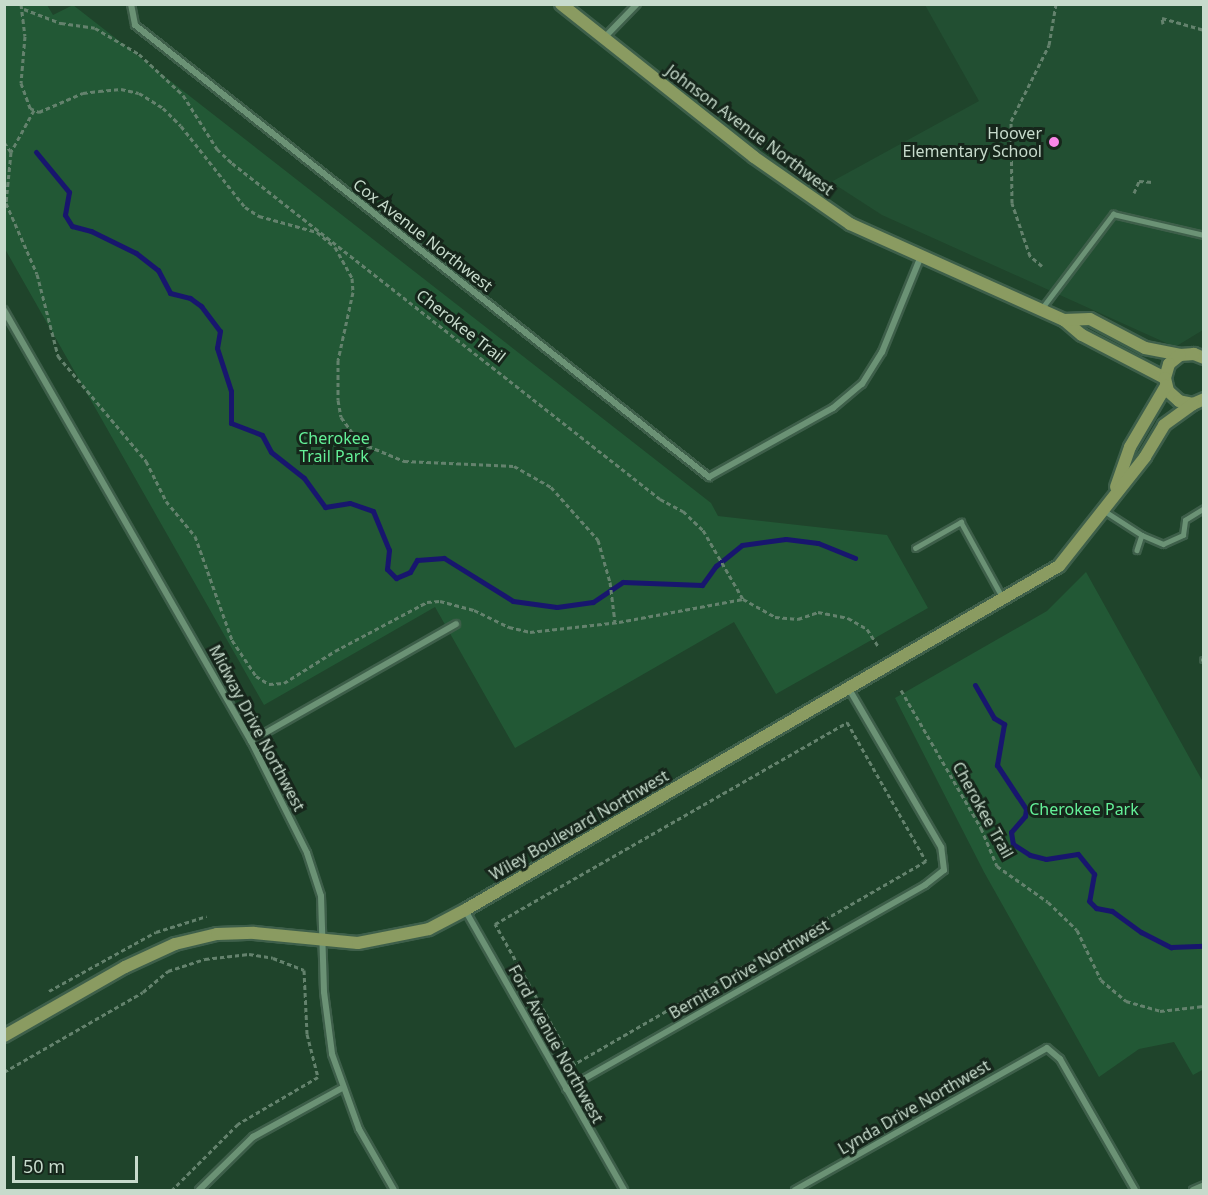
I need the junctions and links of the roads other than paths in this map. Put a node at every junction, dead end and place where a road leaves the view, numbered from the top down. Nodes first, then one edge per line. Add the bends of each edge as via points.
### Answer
1 (561, 4) edge
2 (637, 4) edge
3 (130, 6) edge
4 (604, 39) junction
5 (1203, 235) edge
6 (921, 256) junction
7 (4, 310) edge
8 (1041, 310) junction
9 (1064, 320) junction
10 (1200, 353) edge
11 (1180, 355) junction
12 (1165, 382) junction
13 (1200, 402) edge
14 (1112, 496) junction
15 (1203, 508) edge
16 (1103, 510) junction
17 (1142, 535) junction
18 (915, 548) dead end
19 (1137, 550) dead end
20 (1004, 600) junction
21 (456, 624) dead end
22 (848, 687) junction
23 (251, 741) junction
24 (465, 910) junction
25 (325, 939) junction
26 (4, 1036) edge
27 (342, 1088) junction
28 (566, 1089) junction
29 (1203, 1185) edge
30 (199, 1191) edge
31 (394, 1191) edge
32 (624, 1191) edge
33 (795, 1191) edge
34 (1136, 1191) edge
35 (1193, 1191) edge

1 - 4 street, Johnson Avenue Northwest
2 - 4 street
3 - 6 street, Cox Avenue Northwest via 135,25 709,477 833,408 862,384 882,352
4 - 6 street, Johnson Avenue Northwest via 800,192 850,224
5 - 8 lane via 1113,214
6 - 8 street, Johnson Avenue Northwest
7 - 23 street, Midway Drive Northwest
8 - 9 street, Johnson Avenue Northwest
9 - 11 street, Johnson Avenue Northwest via 1090,319 1145,348
9 - 12 street, Johnson Avenue Northwest via 1082,335
10 - 11 street, Johnson Avenue Northwest
11 - 12 street, Wiley Boulevard Northwest via 1169,364
12 - 13 street, Johnson Avenue Northwest via 1179,401
12 - 14 street, Wiley Boulevard Northwest via 1130,447
13 - 14 street, Wiley Boulevard Northwest via 1164,425
14 - 16 street, Wiley Boulevard Northwest
15 - 17 lane via 1185,520 1183,535 1163,544
16 - 17 lane
16 - 20 street, Wiley Boulevard Northwest via 1059,566
17 - 19 lane
18 - 20 lane via 961,522
20 - 22 street, Wiley Boulevard Northwest
21 - 23 street
22 - 24 street, Wiley Boulevard Northwest
22 - 28 street, Bernita Drive Northwest via 941,847 944,870 925,885
23 - 25 street, Midway Drive Northwest via 307,853 321,896
24 - 25 street, Wiley Boulevard Northwest via 429,929 392,938 358,943
24 - 28 street, Ford Avenue Northwest
25 - 26 street, Wiley Boulevard Northwest via 217,934 175,944 125,967
25 - 27 street, Midway Drive Northwest via 327,1021
27 - 30 street via 253,1137
27 - 31 street, Midway Drive Northwest via 359,1129
28 - 32 street, Ford Avenue Northwest
29 - 35 street
33 - 34 street, Lynda Drive Northwest via 1047,1048 1060,1059

